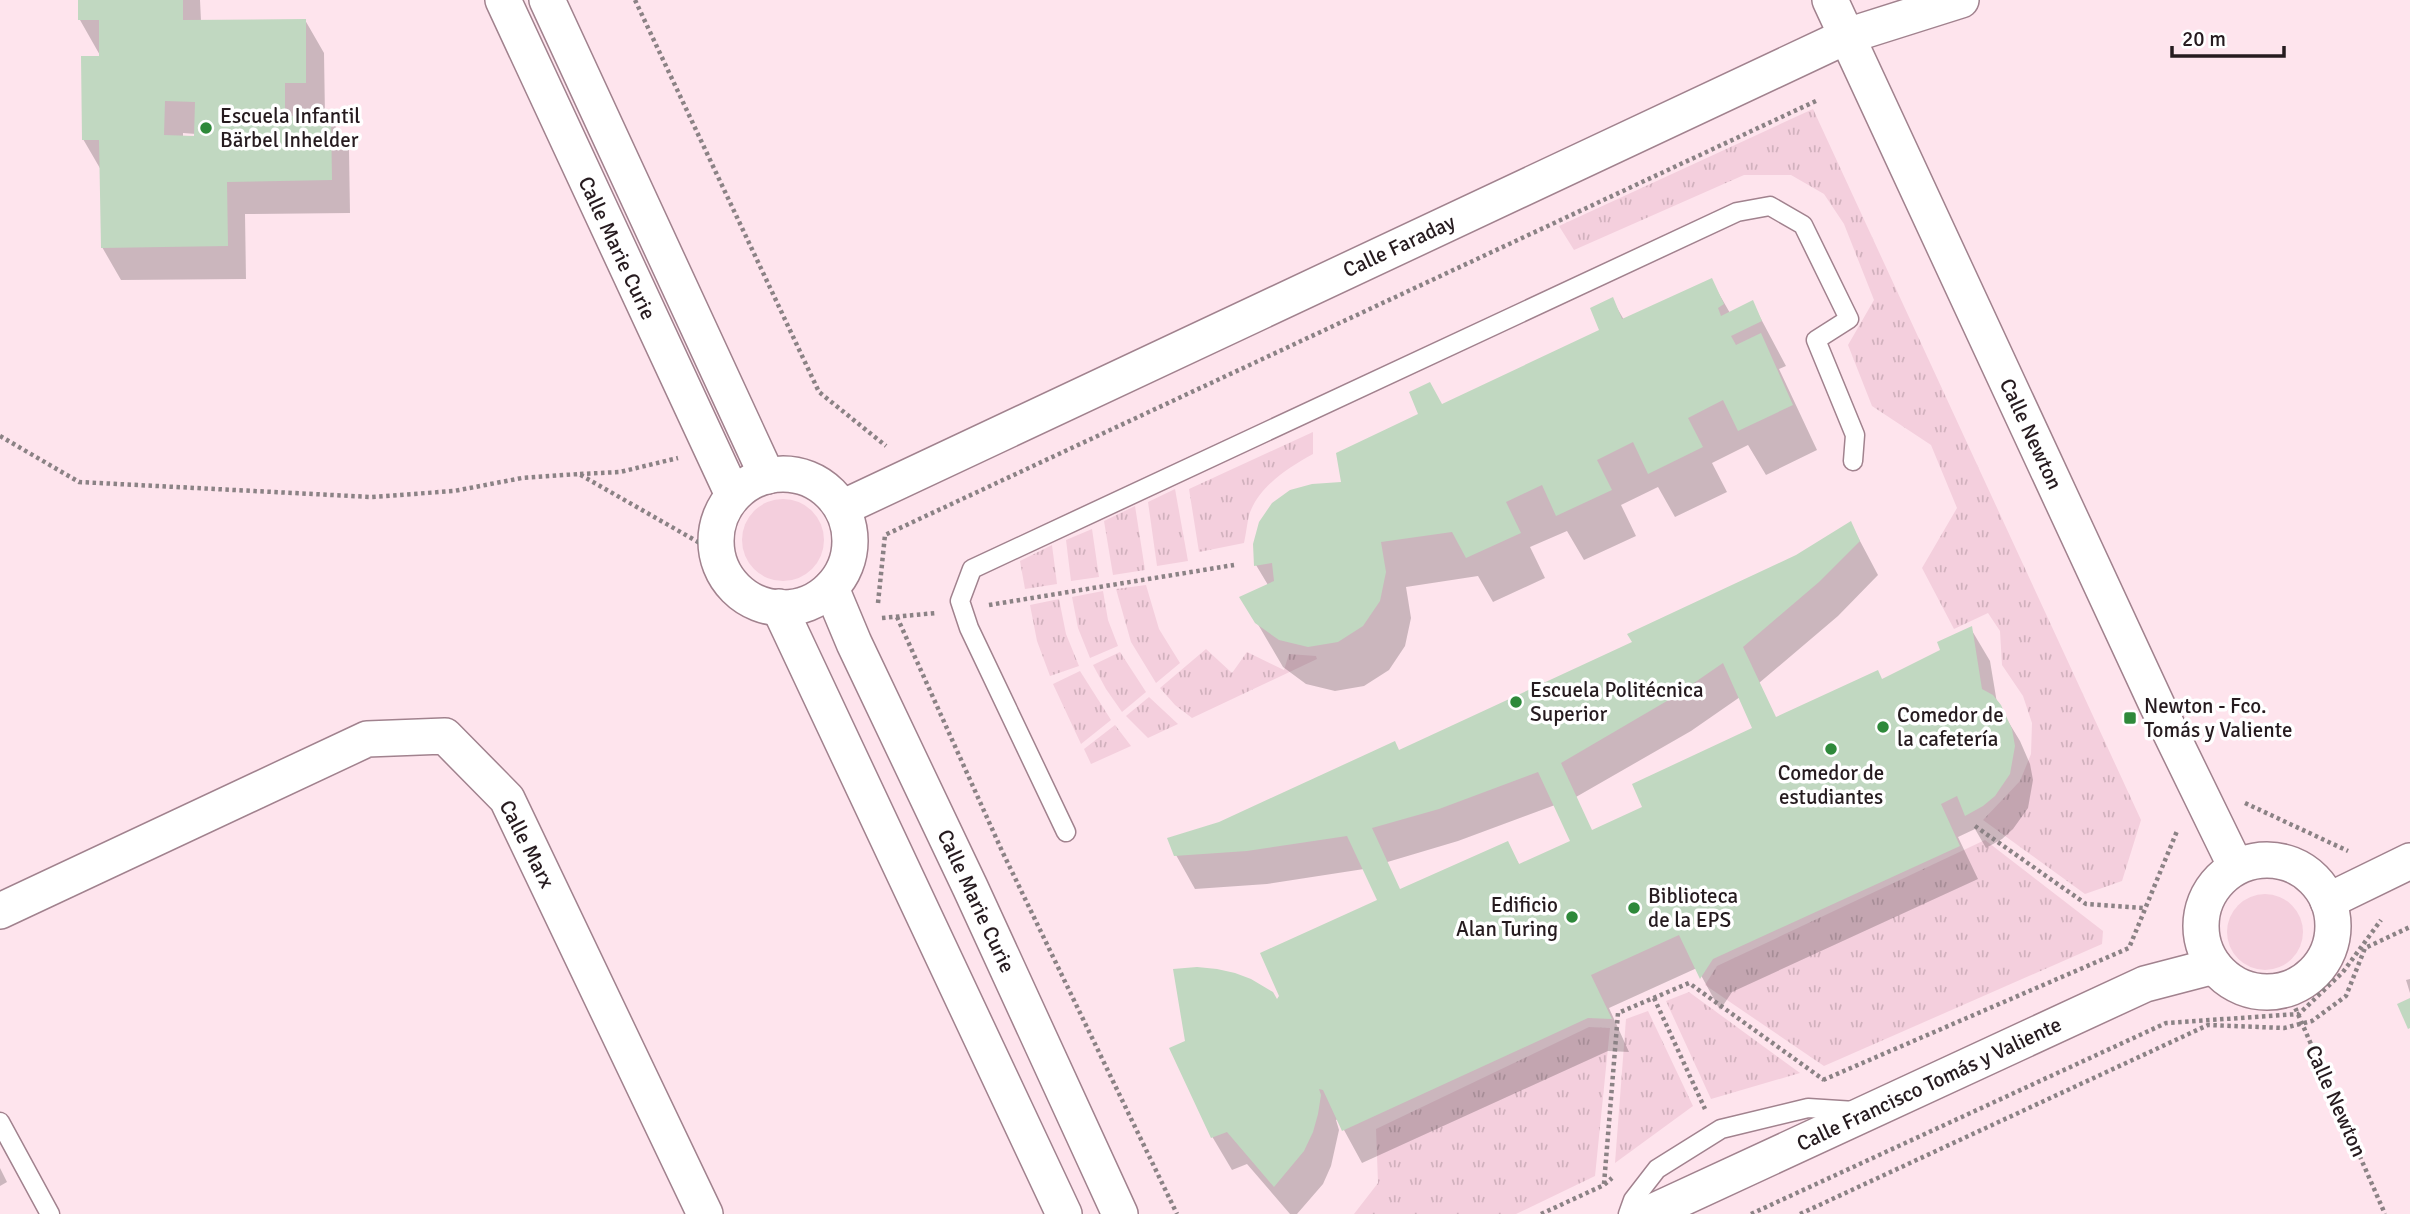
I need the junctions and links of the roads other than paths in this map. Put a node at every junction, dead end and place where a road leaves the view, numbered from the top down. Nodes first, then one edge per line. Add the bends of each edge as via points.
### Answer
1 (503, 0) edge
2 (547, 0) edge
3 (1830, 0) edge
4 (1961, 0) edge
5 (1847, 36) junction
6 (1853, 461) dead end
7 (767, 476) junction
8 (733, 495) junction
9 (842, 508) junction
10 (831, 588) junction
11 (779, 607) junction
12 (1066, 832) dead end
13 (2410, 861) edge
14 (2236, 867) junction
15 (2328, 901) junction
16 (0, 911) edge
17 (2214, 966) junction
18 (1869, 1112) junction
19 (0, 1122) edge
20 (50, 1214) edge
21 (705, 1214) edge
22 (1064, 1214) edge
23 (1120, 1214) edge
24 (1628, 1214) edge
25 (1648, 1214) edge

1 - 8 street, Calle Marie Curie
2 - 7 street, Calle Marie Curie
3 - 5 street, Calle Newton
4 - 5 street, Calle Faraday
5 - 9 street, Calle Faraday
5 - 14 street, Calle Newton
6 - 12 lane via 1855,435 1816,340 1849,319 1803,225 1770,206 1737,212 972,569 960,601 963,610
7 - 8 street
7 - 9 street via 789,474 810,479
8 - 11 street via 721,513 716,534 725,576 739,592 758,603
9 - 10 street via 849,552
10 - 11 street via 797,606
10 - 23 street, Calle Marie Curie
11 - 22 street
13 - 15 street
14 - 15 street via 2257,860 2279,861 2316,882
14 - 17 street via 2211,891 2200,923 2203,946
15 - 17 street via 2331,943 2322,964 2293,1002 2247,989
16 - 21 street, Calle Marx via 367,739 445,736 507,799
17 - 18 street, Calle Francisco Tomás y Valiente via 2145,984
18 - 24 lane via 1808,1108 1721,1129 1657,1169
18 - 25 street, Calle Francisco Tomás y Valiente
19 - 20 lane

